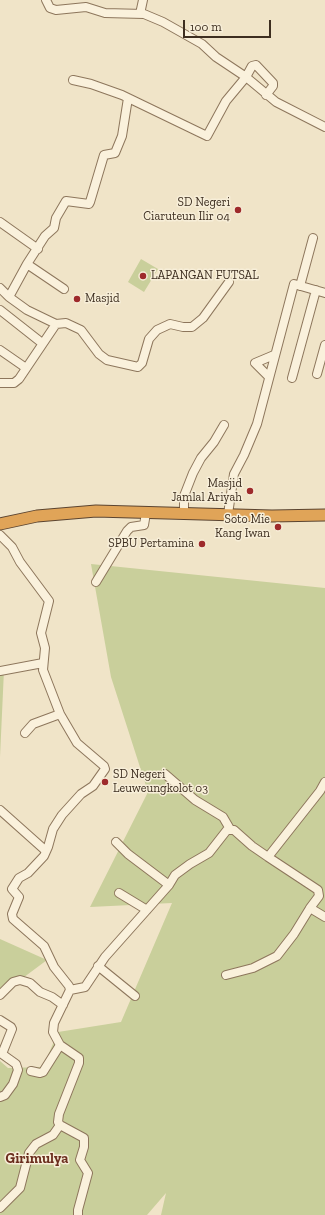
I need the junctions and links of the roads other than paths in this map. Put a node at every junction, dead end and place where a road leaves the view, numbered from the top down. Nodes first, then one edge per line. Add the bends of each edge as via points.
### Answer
1 (46, 0) edge
2 (144, 0) edge
3 (140, 14) junction
4 (246, 77) junction
5 (74, 80) dead end
6 (266, 95) junction
7 (128, 98) junction
8 (325, 127) edge
9 (0, 222) edge
10 (314, 238) dead end
11 (38, 249) junction
12 (27, 264) junction
13 (229, 282) dead end
14 (300, 286) junction
15 (0, 288) edge
16 (64, 289) dead end
17 (322, 290) edge
18 (9, 297) junction
19 (0, 310) edge
20 (56, 324) junction
21 (42, 343) junction
22 (325, 345) edge
23 (0, 350) edge
24 (274, 356) junction
25 (26, 368) junction
26 (317, 374) dead end
27 (268, 376) junction
28 (292, 378) dead end
29 (0, 383) edge
30 (224, 425) dead end
31 (146, 513) junction
32 (184, 514) junction
33 (228, 514) junction
34 (325, 515) edge
35 (0, 524) edge
36 (0, 535) edge
37 (96, 582) dead end
38 (43, 663) junction
39 (0, 671) edge
40 (60, 714) junction
41 (25, 733) dead end
42 (165, 774) dead end
43 (325, 782) edge
44 (0, 810) edge
45 (230, 829) junction
46 (116, 842) dead end
47 (46, 851) junction
48 (268, 857) junction
49 (169, 885) junction
50 (119, 893) dead end
51 (310, 908) junction
52 (146, 910) junction
53 (325, 917) edge
54 (98, 966) junction
55 (226, 975) dead end
56 (70, 990) junction
57 (0, 995) edge
58 (135, 996) dead end
59 (63, 1005) junction
60 (0, 1020) edge
61 (60, 1045) junction
62 (1, 1052) edge
63 (30, 1071) dead end
64 (0, 1097) edge
65 (60, 1125) junction
66 (0, 1208) edge
67 (78, 1215) edge

1 - 3 street via 50,8 56,10 86,7 105,13
2 - 3 street
3 - 4 street via 163,22 202,44
4 - 6 street
4 - 6 street via 252,66 256,65 273,83
4 - 7 street via 224,105 207,136
5 - 7 street
6 - 8 street
7 - 11 street via 122,136 115,153 104,155 89,204 66,201 56,218 54,228 45,236
9 - 11 street
10 - 14 street
11 - 12 street
12 - 16 street
12 - 18 street
13 - 20 street via 199,323 188,328 170,324 157,330 149,339 142,363 138,367 107,360 99,354 81,330 66,323
14 - 17 street
14 - 24 street via 294,284
15 - 18 street
17 - 28 street
18 - 20 street via 27,310
19 - 21 street
20 - 21 street
21 - 25 street
22 - 26 street
23 - 25 street
24 - 27 street
24 - 27 street via 254,363
25 - 29 street via 14,383
27 - 33 street via 256,424 234,474
30 - 32 street via 193,473 184,496
31 - 32 highway
31 - 35 highway via 66,513
31 - 37 street via 144,525 128,531
32 - 33 highway
33 - 34 highway
36 - 38 street via 12,547 21,564 49,601 41,633 46,648
38 - 39 street
38 - 40 street via 45,677
40 - 41 street via 33,724
40 - 47 street via 73,738 105,769 93,786 81,794 55,825
42 - 45 street via 195,800 223,817
43 - 48 street via 320,792
44 - 47 street
45 - 48 street
45 - 49 street via 224,832 209,853 175,875
46 - 49 street
47 - 56 street via 33,870 19,878 13,886 13,891 19,899 12,917 44,946 54,967
48 - 51 street via 318,890 319,896
49 - 52 street
50 - 52 street
51 - 53 street
51 - 55 street via 277,956 253,968
52 - 54 street
54 - 56 street via 85,987
54 - 58 street
56 - 59 street
57 - 59 street via 13,982 20,980 30,983
59 - 61 street via 54,1023 53,1032
60 - 62 street via 12,1029
61 - 63 street via 43,1072
61 - 65 street via 76,1055 79,1063 59,1114
62 - 64 street via 5,1058 16,1064 18,1070 13,1084 5,1095
65 - 66 street via 53,1135 36,1144 29,1152 20,1188
65 - 67 street via 84,1138 80,1160 88,1173

